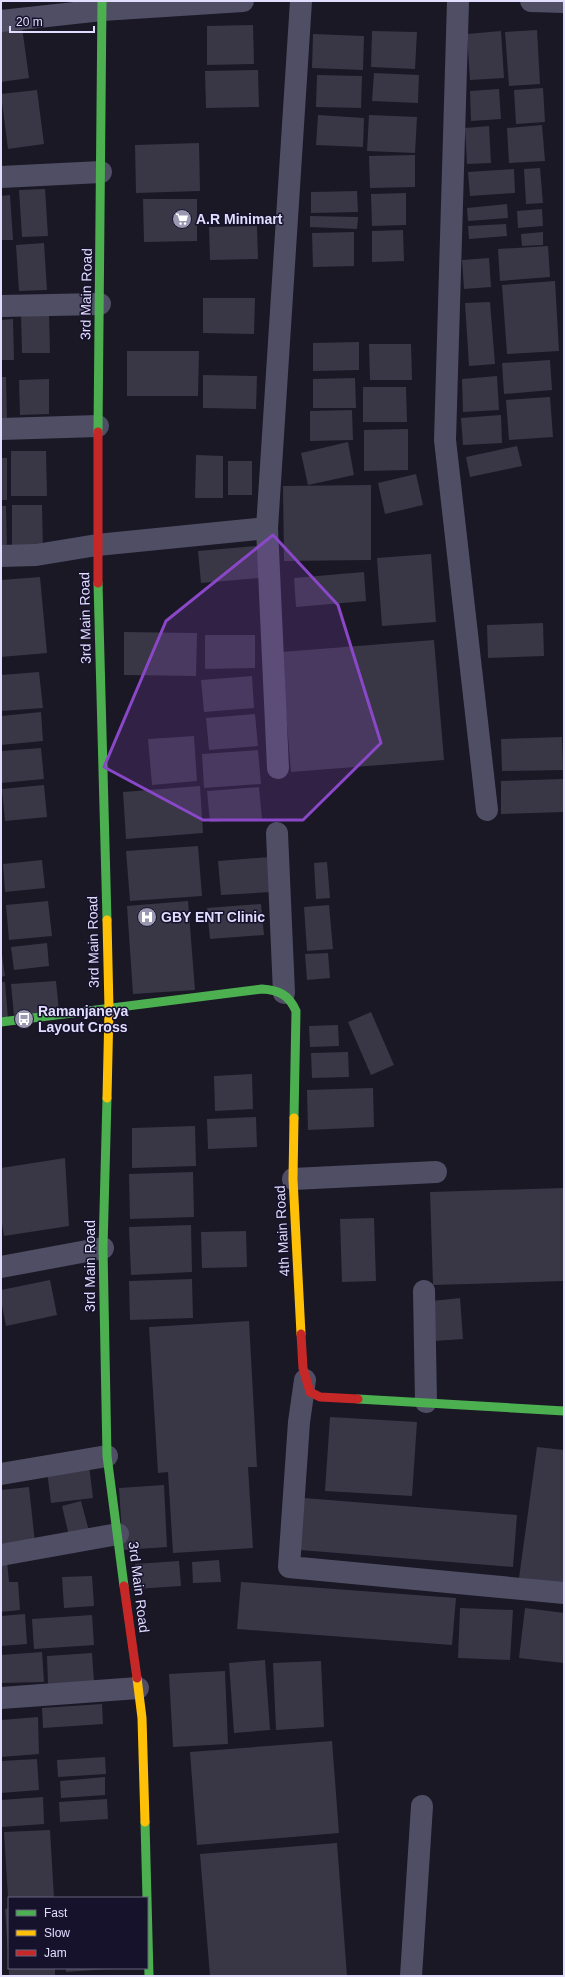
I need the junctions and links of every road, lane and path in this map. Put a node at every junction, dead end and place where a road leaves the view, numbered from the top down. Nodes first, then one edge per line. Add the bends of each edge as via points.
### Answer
1 (242, 1) edge
2 (301, 1) edge
3 (458, 1) edge
4 (531, 1) edge
5 (564, 2) edge
6 (102, 6) edge
7 (1, 21) edge
8 (101, 172) junction
9 (1, 177) edge
10 (100, 304) junction
11 (1, 306) edge
12 (98, 426) junction
13 (1, 429) edge
14 (267, 528) junction
15 (97, 545) junction
16 (1, 556) edge
17 (278, 768) dead end
18 (487, 810) dead end
19 (278, 833) dead end
20 (284, 993) junction
21 (109, 1009) junction
22 (1, 1022) edge
23 (436, 1172) dead end
24 (293, 1180) junction
25 (103, 1248) junction
26 (1, 1267) edge
27 (424, 1291) dead end
28 (305, 1380) junction
29 (426, 1402) junction
30 (564, 1411) edge
31 (108, 1456) junction
32 (1, 1474) edge
33 (118, 1534) junction
34 (1, 1554) edge
35 (564, 1593) edge
36 (138, 1688) junction
37 (1, 1698) edge
38 (422, 1806) dead end
39 (148, 1897) edge
40 (148, 1912) edge
41 (150, 1976) edge
42 (412, 1976) edge

1 - 6 street
2 - 14 street
3 - 18 street via 445,440
4 - 5 street
6 - 7 street
6 - 8 street, 3rd Main Road
8 - 9 street
8 - 10 street, 3rd Main Road
10 - 11 street
10 - 12 street, 3rd Main Road
12 - 13 street
12 - 15 street, 3rd Main Road
14 - 15 street
14 - 17 street
15 - 16 street via 36,555
15 - 21 street, 3rd Main Road
19 - 20 street
20 - 21 street via 262,989
20 - 24 street, 4th Main Road via 294,1004 297,1022
21 - 22 street
21 - 25 street, 3rd Main Road
23 - 24 street
24 - 28 street, 4th Main Road via 302,1368
25 - 26 street
25 - 31 street, 3rd Main Road
27 - 29 street
28 - 29 street, 4th Main Road via 310,1392 320,1397
28 - 35 street via 299,1422 289,1567
29 - 30 street, 4th Main Road
31 - 32 street
31 - 33 street, 3rd Main Road
33 - 34 street
33 - 36 street, 3rd Main Road
36 - 37 street
36 - 39 street, 3rd Main Road via 142,1718
38 - 42 street
40 - 41 street, 3rd Main Road

